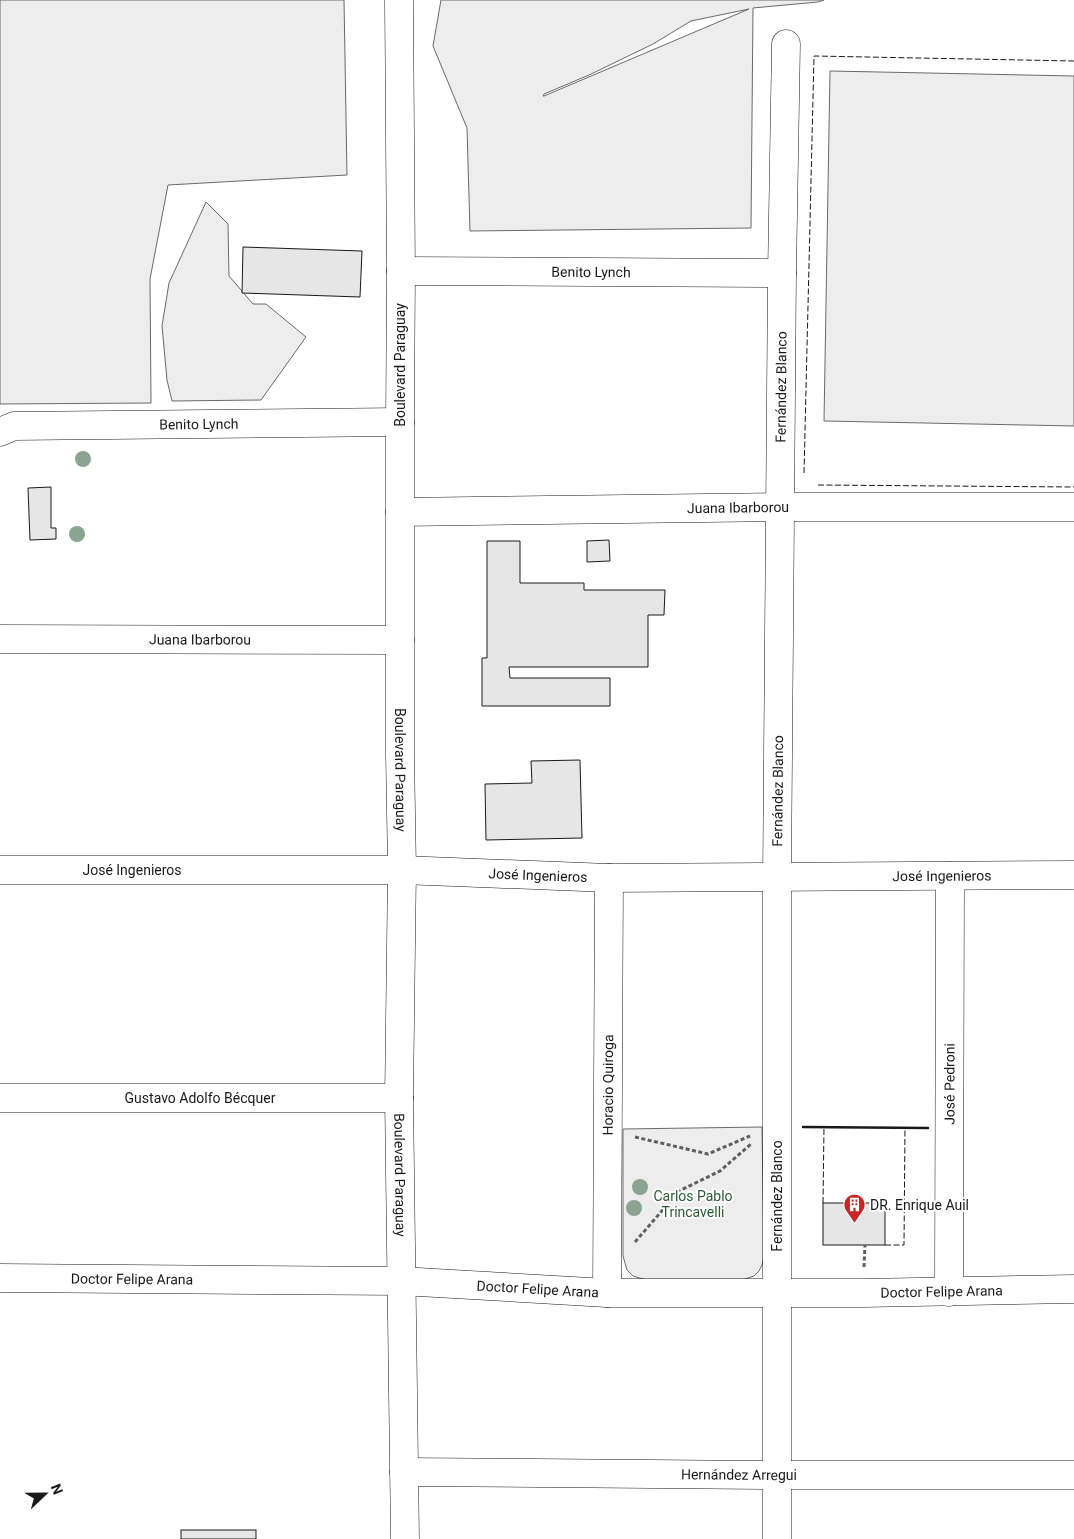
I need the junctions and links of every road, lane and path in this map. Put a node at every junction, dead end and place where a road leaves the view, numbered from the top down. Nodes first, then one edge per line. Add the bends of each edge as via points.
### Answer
1 (399, 0) edge
2 (786, 44) dead end
3 (401, 271) junction
4 (782, 273) junction
5 (400, 422) junction
6 (0, 432) edge
7 (780, 507) junction
8 (1074, 507) edge
9 (400, 512) junction
10 (0, 639) edge
11 (400, 640) junction
12 (0, 870) edge
13 (402, 870) junction
14 (1074, 875) edge
15 (950, 876) junction
16 (609, 878) junction
17 (777, 878) junction
18 (0, 1098) edge
19 (399, 1098) junction
20 (626, 1135) dead end
21 (632, 1245) dead end
22 (0, 1278) edge
23 (401, 1281) junction
24 (1074, 1289) edge
25 (949, 1292) junction
26 (607, 1293) junction
27 (777, 1293) junction
28 (404, 1472) junction
29 (778, 1475) junction
30 (1074, 1475) edge
31 (405, 1539) edge
32 (777, 1539) edge

1 - 3 street, Boulevard Paraguay
2 - 4 street, Fernández Blanco
3 - 4 street, Benito Lynch
3 - 5 street, Boulevard Paraguay
4 - 7 street, Fernández Blanco
5 - 6 street, Benito Lynch via 14,426
5 - 9 street, Boulevard Paraguay
7 - 8 street, Juana Ibarborou
7 - 9 street, Juana Ibarborou
7 - 17 street, Fernández Blanco
9 - 11 street, Boulevard Paraguay
10 - 11 street, Juana Ibarborou
11 - 13 street, Boulevard Paraguay
12 - 13 street, José Ingenieros
13 - 16 street, José Ingenieros
13 - 19 street, Boulevard Paraguay
14 - 15 street, José Ingenieros
15 - 17 street, José Ingenieros
15 - 25 street, José Pedroni
16 - 17 street, José Ingenieros
16 - 26 street, Horacio Quiroga
17 - 27 street, Fernández Blanco
18 - 19 street, Gustavo Adolfo Bécquer
19 - 23 street, Boulevard Paraguay
20 - 21 path via 708,1154 754,1136 751,1144 720,1171 679,1191
22 - 23 street, Doctor Felipe Arana
23 - 26 street, Doctor Felipe Arana
23 - 28 street, Boulevard Paraguay
24 - 25 street, Doctor Felipe Arana
25 - 27 street, Doctor Felipe Arana
26 - 27 street, Doctor Felipe Arana
27 - 29 street, Fernández Blanco
28 - 29 street, Hernández Arregui
28 - 31 street, Boulevard Paraguay
29 - 30 street, Hernández Arregui
29 - 32 street, Fernández Blanco

